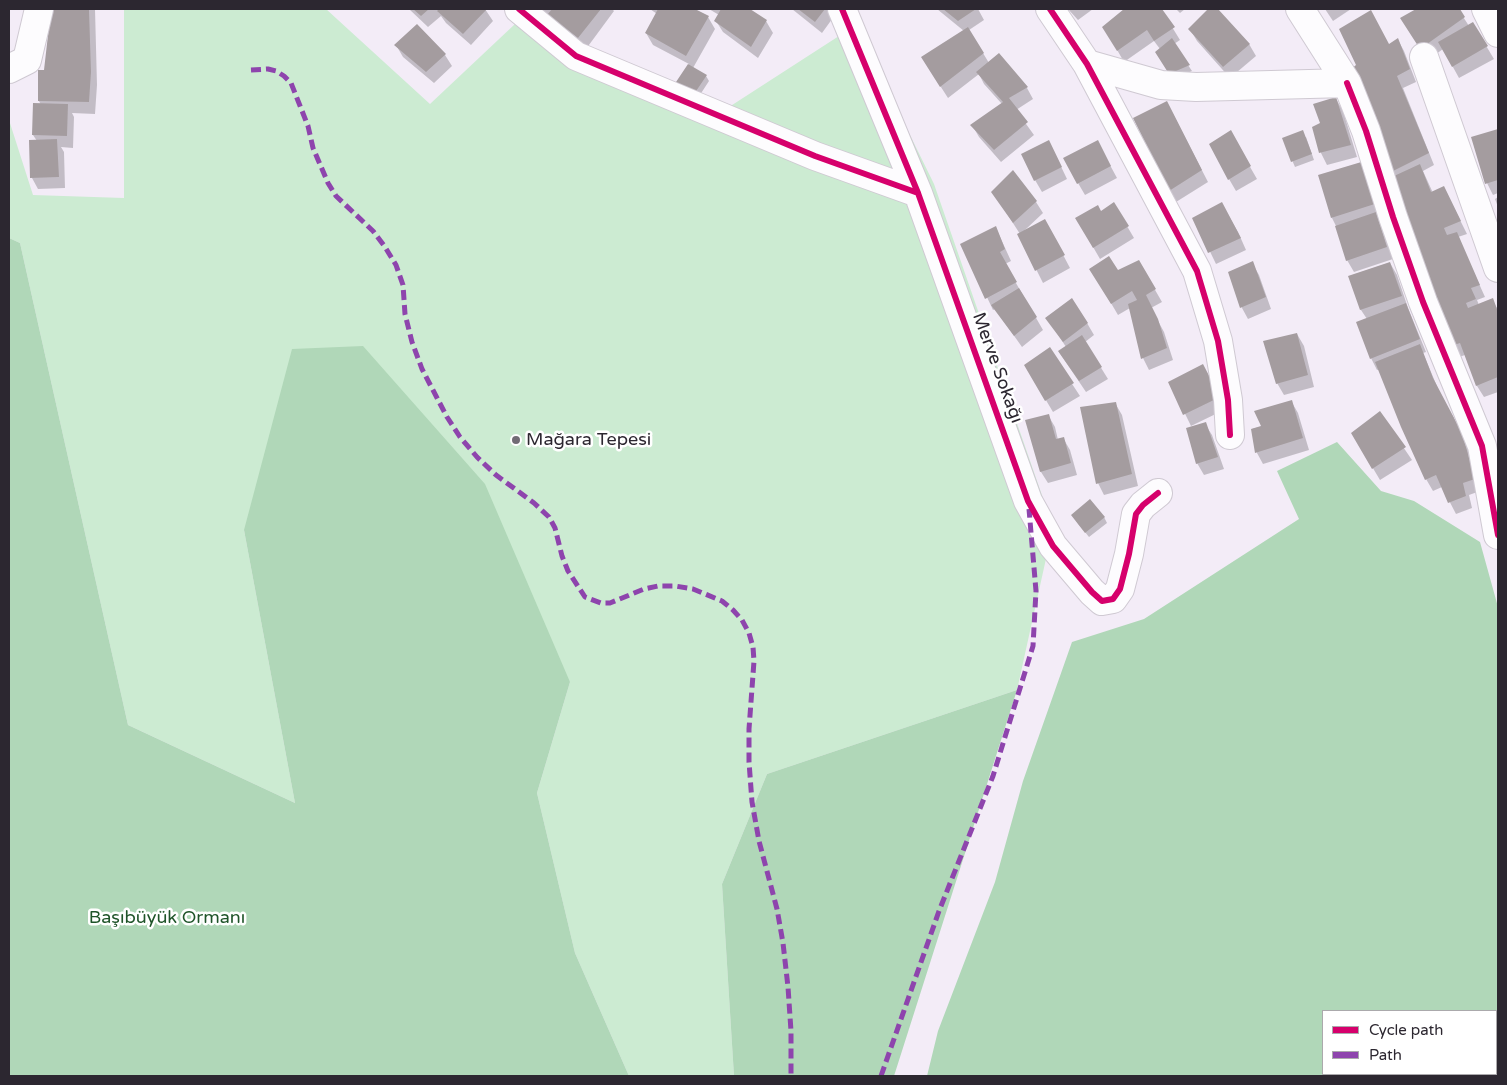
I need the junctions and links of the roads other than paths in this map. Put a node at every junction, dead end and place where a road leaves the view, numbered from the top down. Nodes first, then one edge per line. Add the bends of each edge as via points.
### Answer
1 (39, 9) edge
2 (519, 9) edge
3 (842, 9) edge
4 (1050, 9) edge
5 (1300, 9) edge
6 (1486, 9) edge
7 (1498, 33) edge
8 (1424, 58) dead end
9 (1087, 64) junction
10 (9, 68) edge
11 (1347, 84) junction
12 (918, 193) junction
13 (1498, 268) edge
14 (1230, 435) dead end
15 (1490, 443) edge
16 (1158, 493) dead end
17 (1498, 534) edge

1 - 10 street via 27,60
2 - 12 street via 576,56 815,156
3 - 12 street, Merve Sokağı
4 - 9 street
5 - 11 street
6 - 7 street
8 - 13 street
9 - 11 street via 1161,85
9 - 14 street via 1197,271 1218,341
11 - 15 street via 1423,302
12 - 16 street, Merve Sokağı via 1028,501 1053,546 1102,600 1113,599 1120,589 1136,514
15 - 17 street

